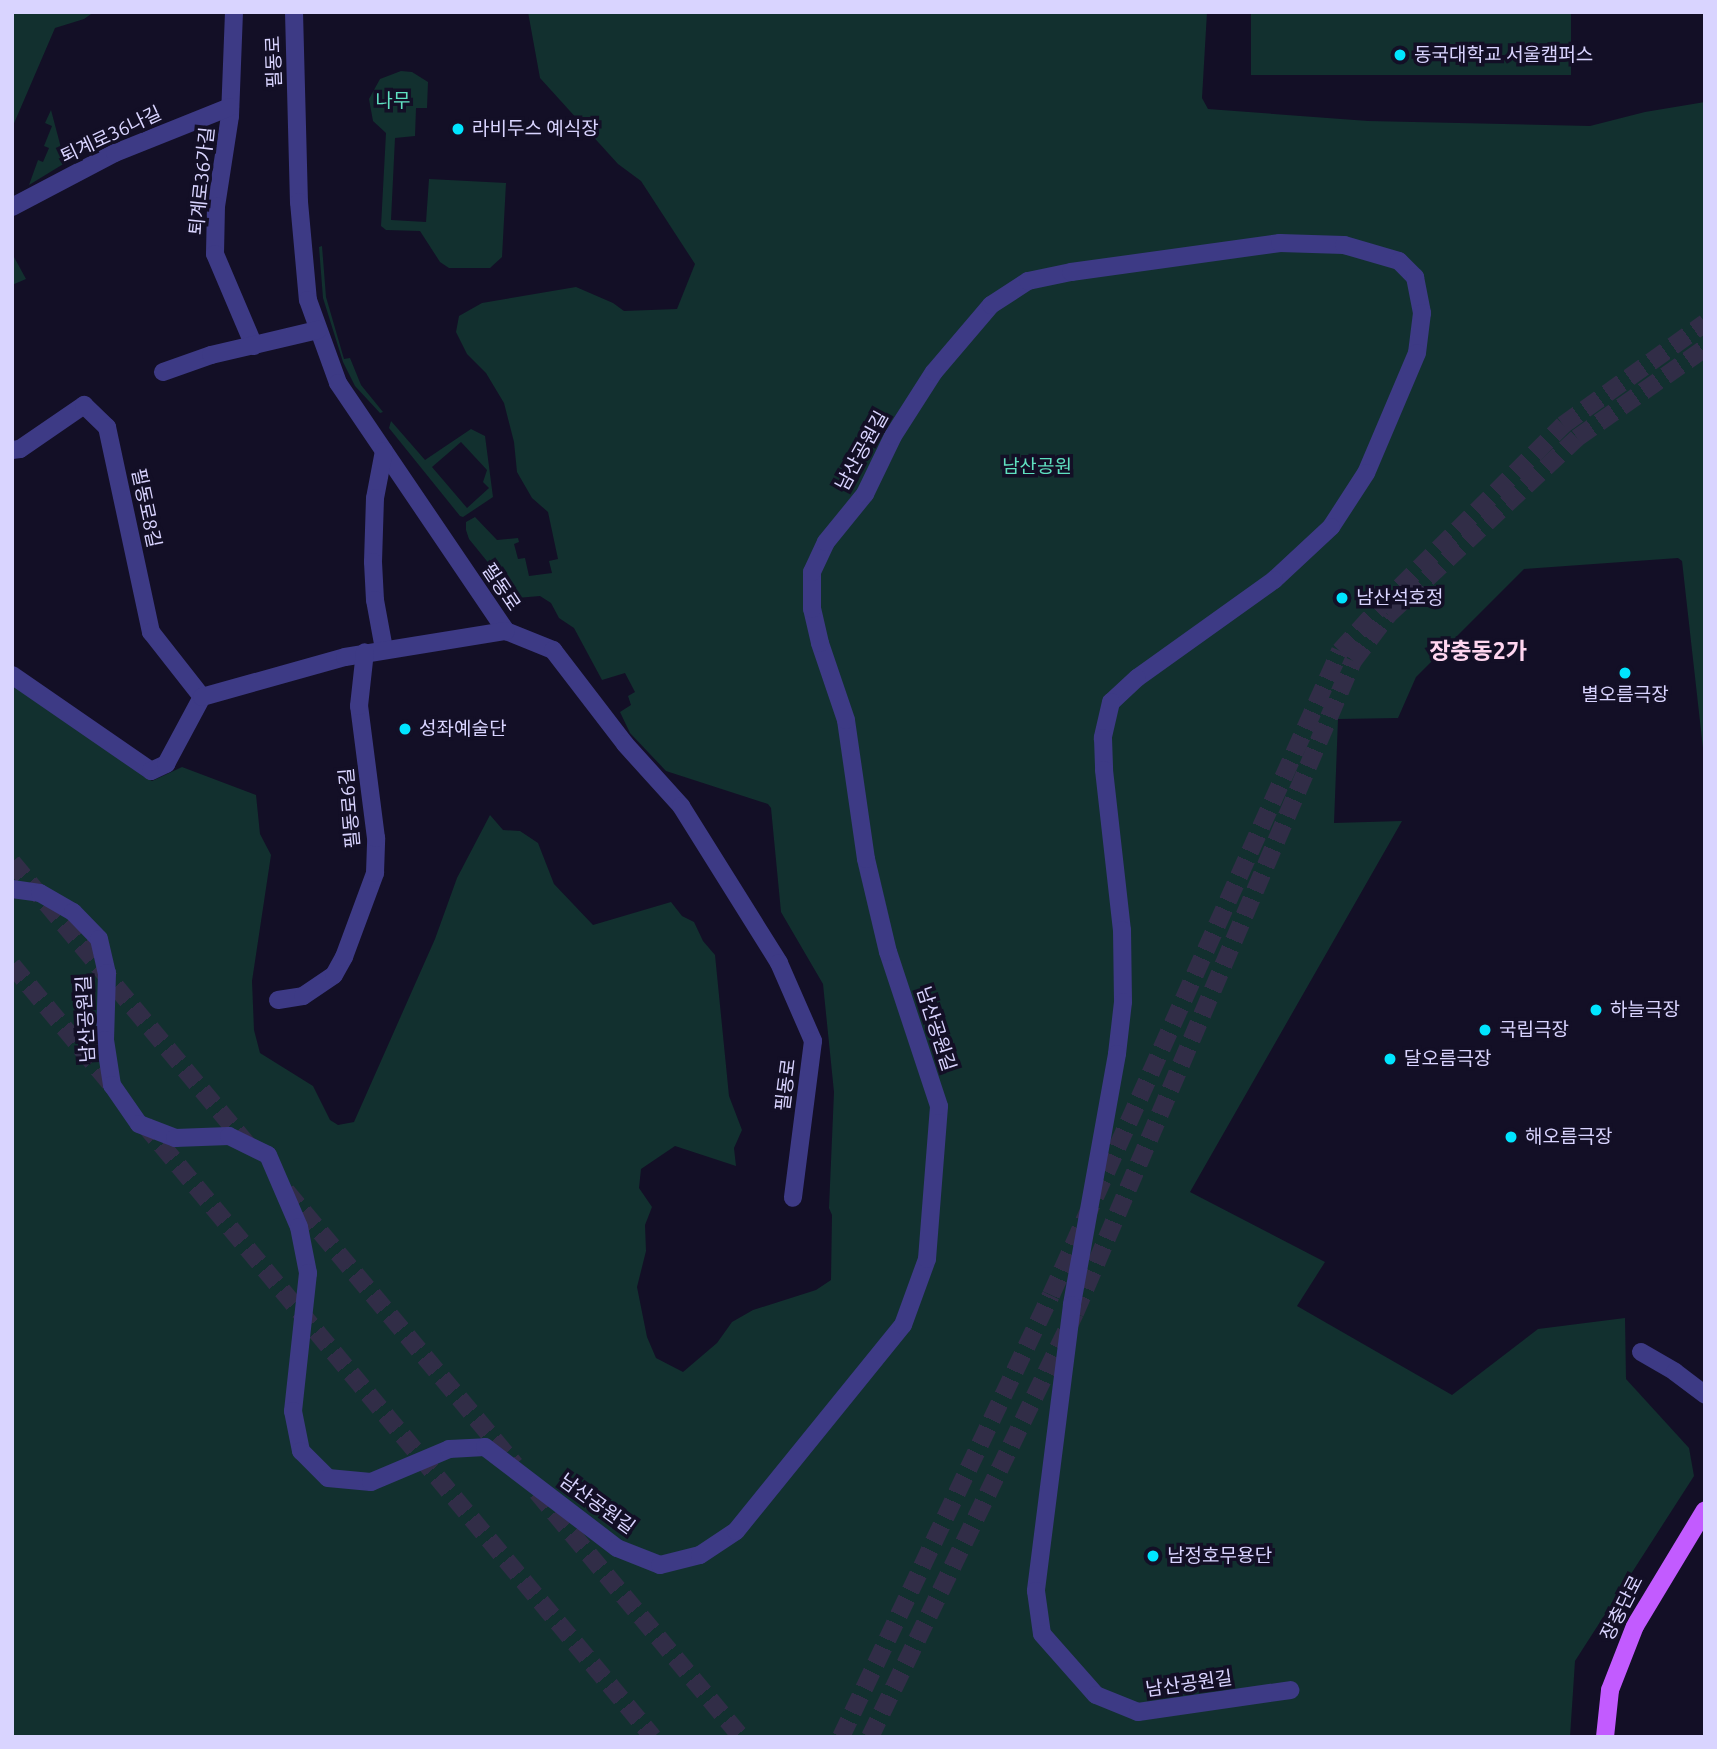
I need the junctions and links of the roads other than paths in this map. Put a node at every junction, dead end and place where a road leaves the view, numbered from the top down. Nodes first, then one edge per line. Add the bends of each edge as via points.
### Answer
1 (234, 12) edge
2 (294, 12) edge
3 (230, 107) junction
4 (12, 207) edge
5 (317, 330) junction
6 (254, 346) junction
7 (163, 372) dead end
8 (12, 450) edge
9 (384, 451) junction
10 (506, 631) junction
11 (384, 649) junction
12 (365, 652) junction
13 (12, 675) edge
14 (202, 697) junction
15 (12, 889) edge
16 (278, 1000) dead end
17 (793, 1198) dead end
18 (1641, 1352) dead end
19 (1705, 1395) edge
20 (1705, 1510) edge
21 (1290, 1690) dead end
22 (1605, 1737) edge

1 - 3 street, 퇴계로36가길
2 - 5 street, 필동로 via 299,202 308,300
3 - 4 street, 퇴계로36나길 via 114,153
3 - 6 street, 퇴계로36가길 via 216,206 215,254
5 - 6 street
5 - 9 street, 필동로 via 338,383
6 - 7 street
8 - 14 street, 필동로8길 via 84,405 107,427 151,632
9 - 10 street, 필동로
9 - 11 street via 375,499 373,562 374,600
10 - 11 street
10 - 17 street, 필동로 via 553,650 625,744 681,806 779,963 813,1041
11 - 12 street
12 - 14 street
12 - 16 street, 필동로6길 via 359,706 376,838 375,873 334,975 303,996
13 - 14 street via 151,771 166,764
15 - 21 street, 남산공원길 via 40,893 73,912 99,939 107,973 106,1041 112,1085 139,1124 175,1138 229,1136 268,1155 299,1227 308,1273 293,1411 301,1451 328,1478 371,1482 449,1449 485,1447 617,1548 660,1564 700,1555 736,1531 903,1325 927,1259 939,1106 888,952 866,859 846,720 812,609 812,572 826,542 865,494 893,436 934,372 991,305 1028,281 1280,243 1344,245 1399,261 1415,277 1422,313 1417,353 1366,473 1331,527 1274,580 1137,678 1111,702 1103,748 1122,930 1123,1002 1072,1305 1036,1591 1042,1634 1096,1695 1138,1712
18 - 19 street
20 - 22 main road, 장충단로 via 1635,1626 1610,1690

